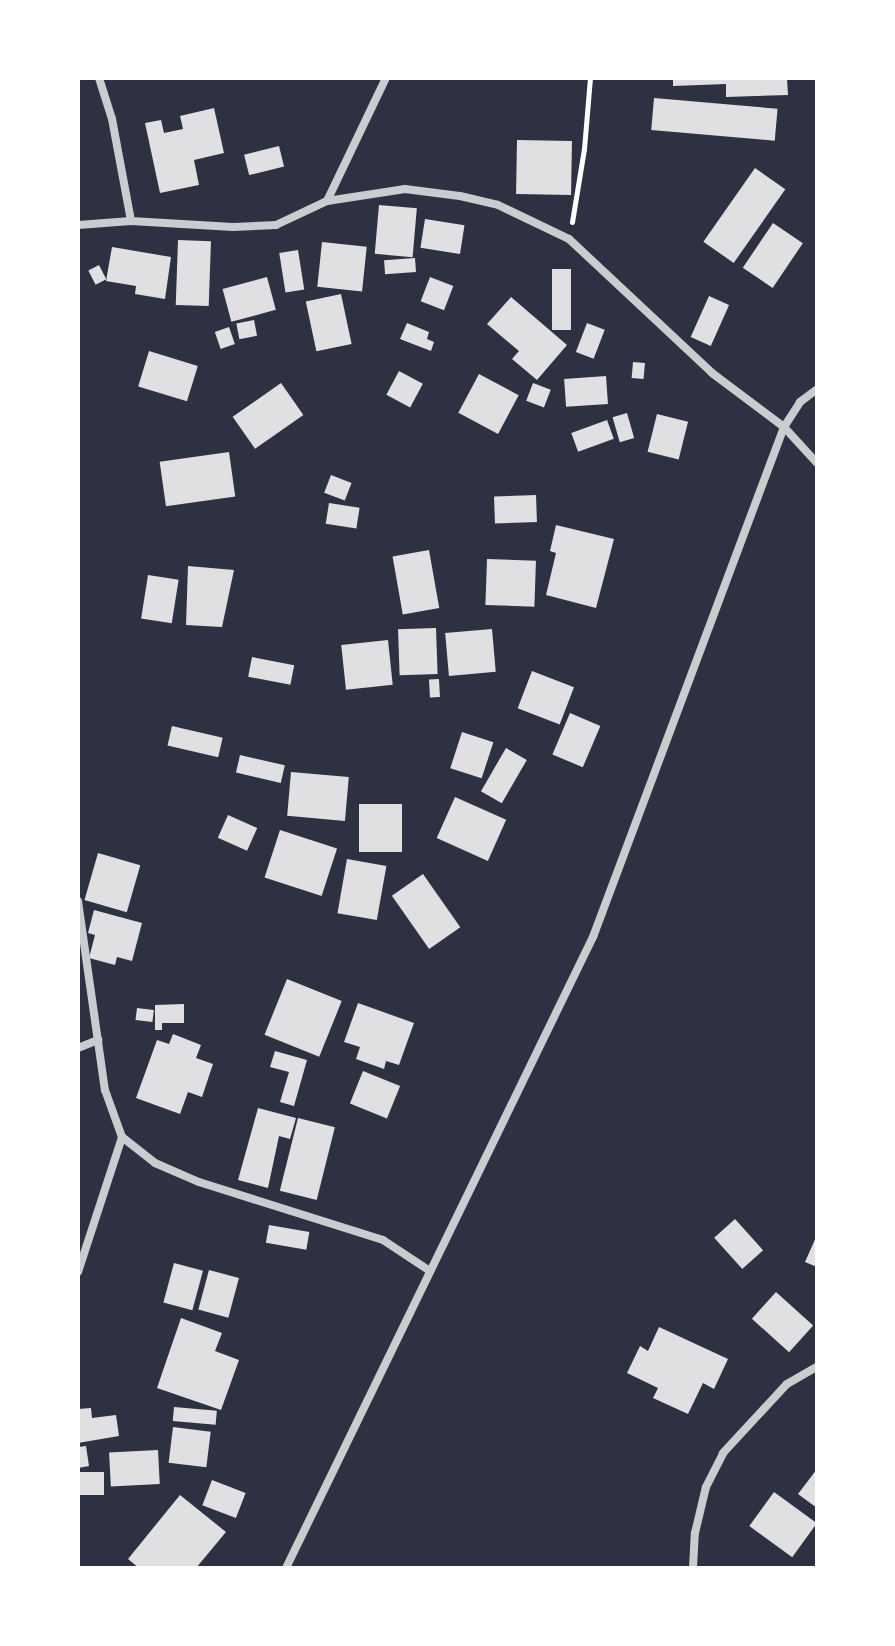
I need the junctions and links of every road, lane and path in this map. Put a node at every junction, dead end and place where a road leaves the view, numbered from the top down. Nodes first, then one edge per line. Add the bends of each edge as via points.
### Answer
1 (99, 78) edge
2 (386, 78) edge
3 (590, 78) edge
4 (327, 201) junction
5 (131, 221) junction
6 (78, 225) edge
7 (569, 239) junction
8 (817, 389) edge
9 (784, 427) junction
10 (817, 463) edge
11 (78, 901) edge
12 (98, 1040) junction
13 (78, 1048) edge
14 (122, 1137) junction
15 (430, 1271) junction
16 (78, 1272) edge
17 (817, 1367) edge
18 (286, 1568) edge
19 (693, 1568) edge

1 - 5 street
2 - 4 street
3 - 7 path
4 - 5 street via 276,225
4 - 7 street via 405,189 460,196 498,205
5 - 6 street
7 - 9 street via 712,373
8 - 9 street via 800,402
9 - 10 street
9 - 15 street via 593,937
11 - 12 street
12 - 13 street
12 - 14 street via 105,1090
14 - 15 street via 155,1163 383,1240
14 - 16 street
15 - 18 street
17 - 19 street via 787,1384 723,1453 706,1487

